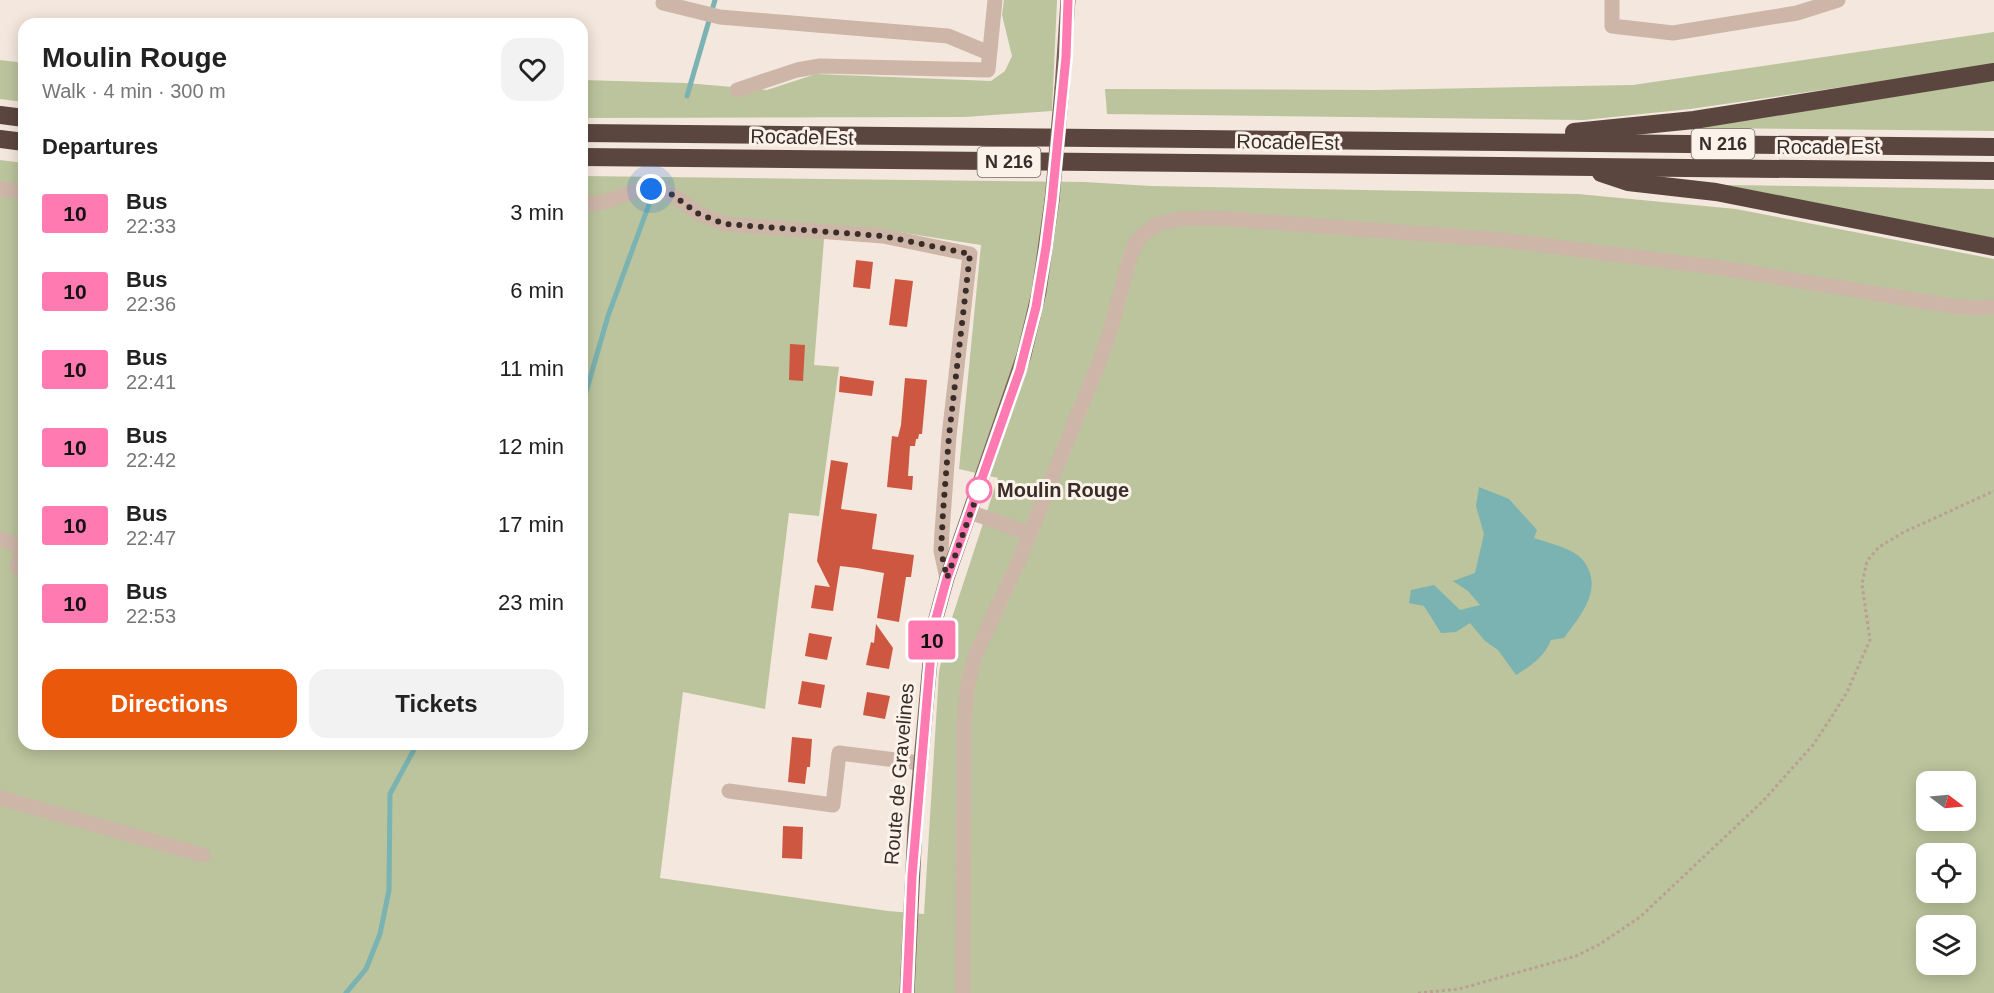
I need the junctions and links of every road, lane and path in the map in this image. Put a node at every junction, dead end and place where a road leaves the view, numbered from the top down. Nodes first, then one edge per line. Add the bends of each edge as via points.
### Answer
1 (995, 0) edge
2 (1068, 0) edge
3 (1612, 0) edge
4 (1838, 0) edge
5 (663, 3) dead end
6 (989, 53) junction
7 (1994, 72) edge
8 (737, 90) dead end
9 (0, 115) edge
10 (18, 117) edge
11 (588, 133) edge
12 (0, 139) edge
13 (18, 141) edge
14 (1453, 142) junction
15 (1994, 147) edge
16 (588, 158) edge
17 (1585, 168) junction
18 (1994, 171) edge
19 (0, 189) edge
20 (18, 191) edge
21 (588, 204) edge
22 (1994, 247) edge
23 (1994, 307) edge
24 (1994, 490) edge
25 (970, 512) junction
26 (1030, 534) junction
27 (0, 539) edge
28 (18, 543) edge
29 (947, 578) junction
30 (920, 763) junction
31 (729, 791) dead end
32 (0, 798) edge
33 (203, 855) dead end
34 (907, 993) edge
35 (963, 993) edge
36 (1418, 993) edge

1 - 6 street
2 - 25 main road, Route de Gravelines, bridge via 1042,277 1026,347
3 - 4 street via 1612,26 1673,33 1797,13
5 - 6 street via 720,17 948,36
6 - 8 street via 988,70 820,66
7 - 14 highway via 1676,122
9 - 10 highway
11 - 14 highway, Rocade Est / N 216
12 - 13 highway
14 - 15 highway, Rocade Est / N 216
16 - 17 highway, Rocade Est / N 216
17 - 18 highway, Rocade Est / N 216
17 - 22 highway via 1628,182 1716,192
19 - 20 street
21 - 29 street via 658,189 676,196 699,214 725,224 883,236 970,254 949,436 941,551
23 - 26 street via 1951,306 1722,268 1503,240 1216,218 1167,221 1149,229 1133,249 1100,360
24 - 36 path via 1904,532 1879,547 1867,561 1862,584 1870,640 1830,721 1763,801 1640,917 1576,956 1460,989
25 - 26 street
25 - 29 main road, Route de Gravelines
26 - 35 street via 980,644 966,698
27 - 28 street
29 - 30 main road, Route de Gravelines via 932,640
30 - 31 street via 839,753 833,805
30 - 34 main road, Route de Gravelines
32 - 33 street

